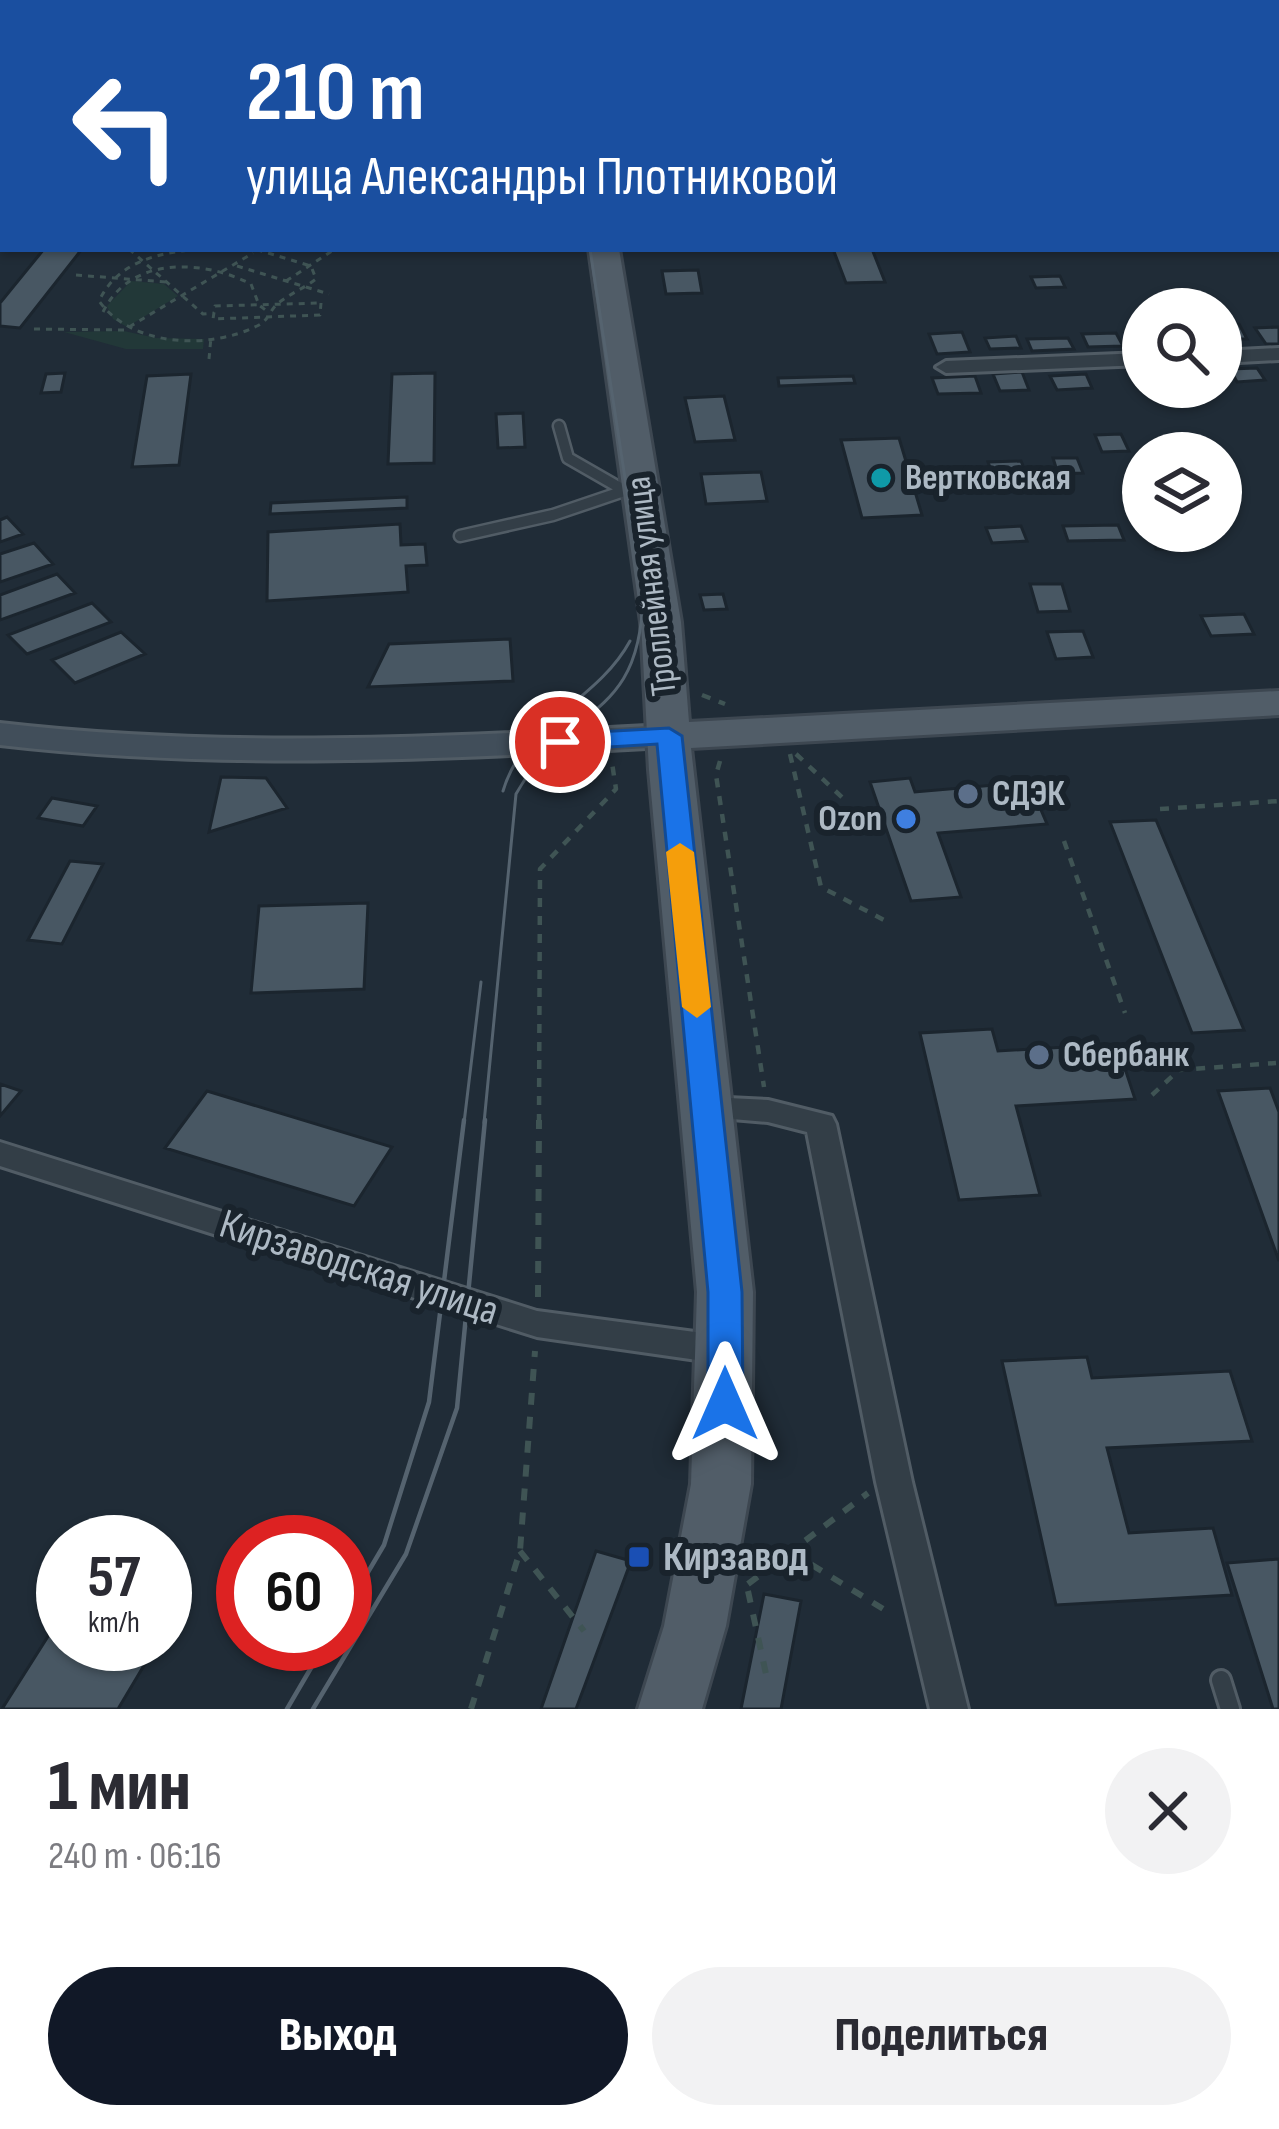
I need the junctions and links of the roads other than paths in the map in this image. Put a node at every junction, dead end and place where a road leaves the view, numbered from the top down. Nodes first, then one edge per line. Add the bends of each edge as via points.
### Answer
1 (604, 252) edge
2 (1279, 354) edge
3 (1242, 355) edge
4 (1122, 360) edge
5 (946, 367) dead end
6 (559, 426) dead end
7 (635, 491) junction
8 (460, 536) dead end
9 (1279, 704) edge
10 (0, 734) edge
11 (669, 736) junction
12 (708, 1108) junction
13 (0, 1154) edge
14 (725, 1351) junction
15 (1221, 1680) dead end
16 (670, 1709) edge
17 (949, 1709) edge
18 (1230, 1709) edge

1 - 7 main road, Троллейная улица
2 - 3 street
4 - 5 street
6 - 7 lane via 568,458
7 - 8 lane
7 - 11 main road, Троллейная улица via 661,622
9 - 11 main road
10 - 11 main road via 92,747 276,754
11 - 12 main road, Троллейная улица
12 - 14 main road, Троллейная улица
12 - 17 street via 821,1124
13 - 14 street, Кирзаводская улица via 537,1324
14 - 16 main road, Троллейная улица via 721,1484
15 - 18 lane

